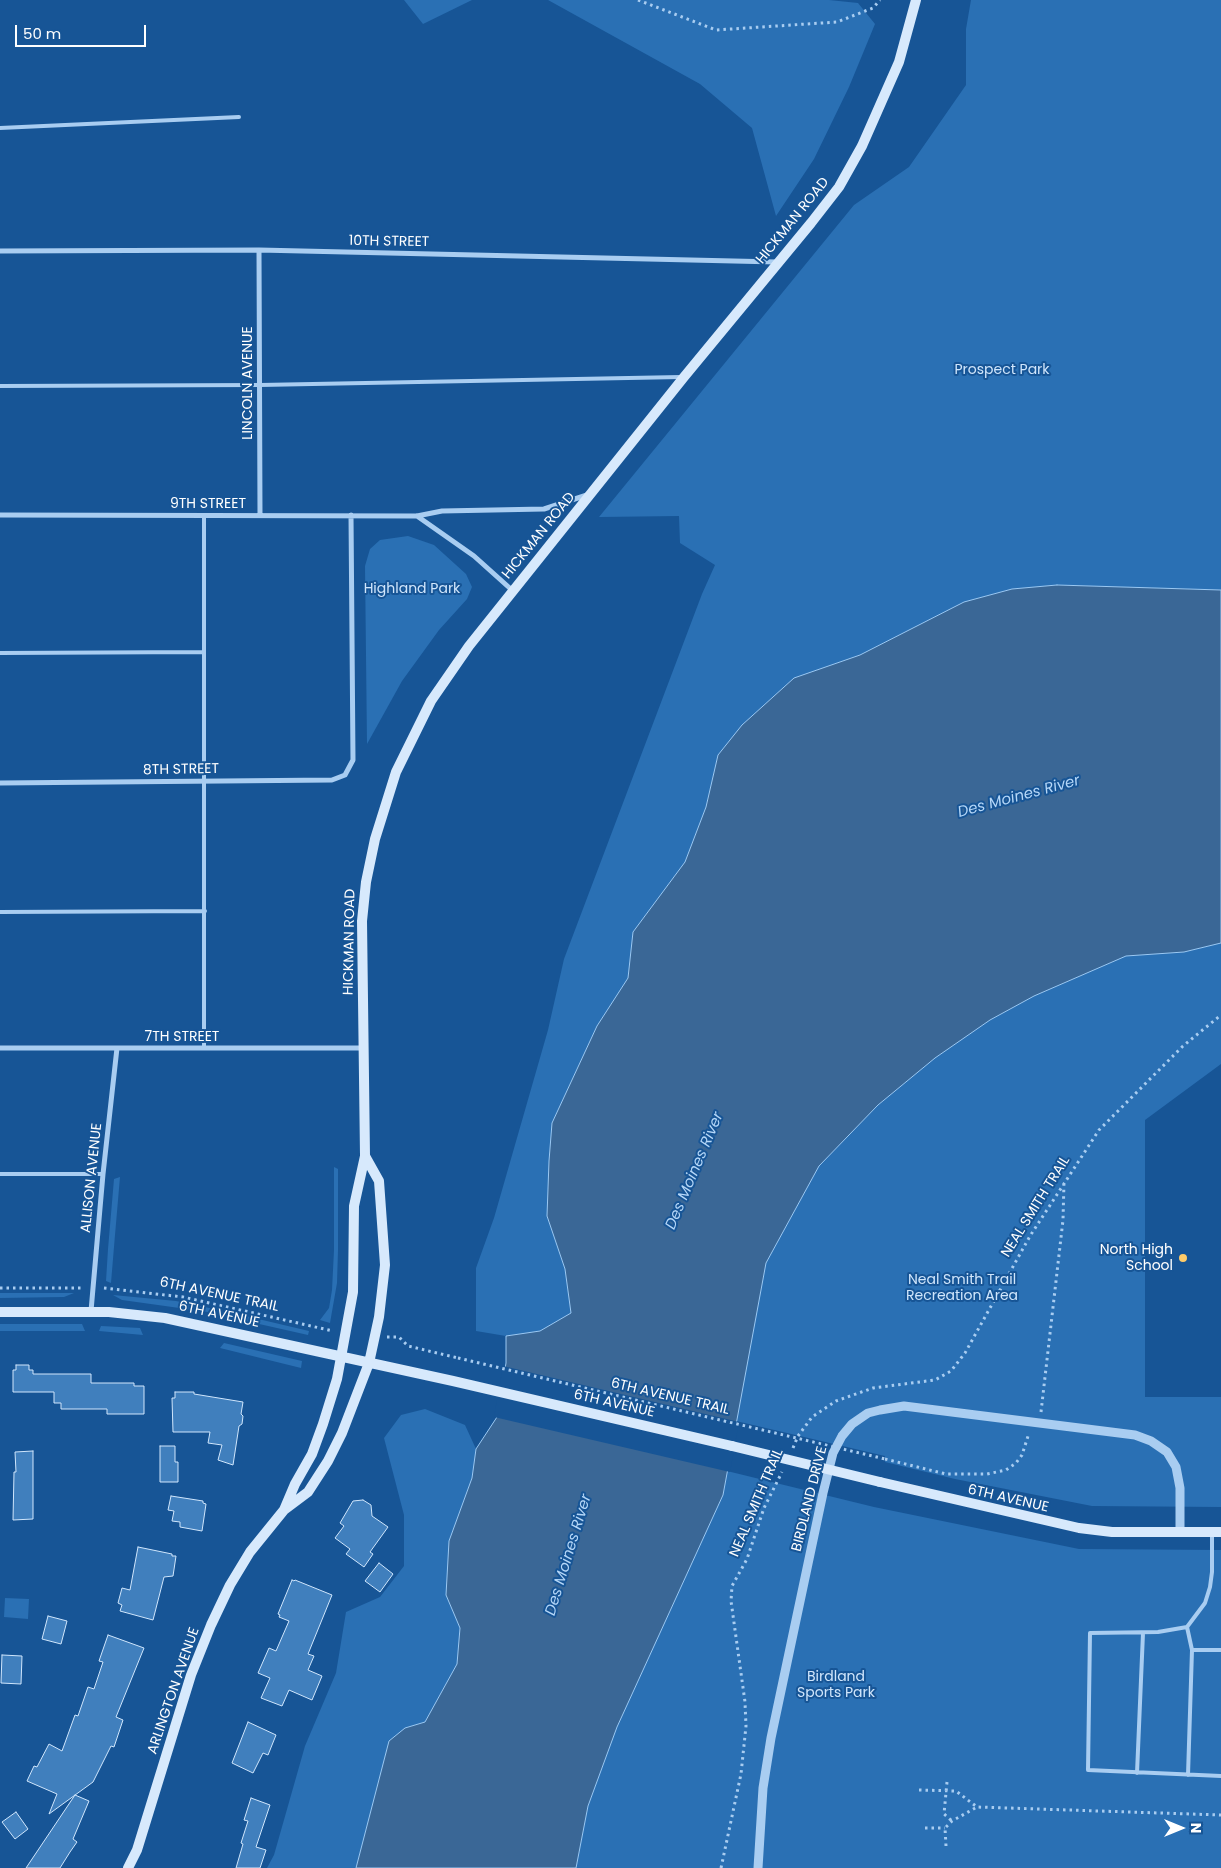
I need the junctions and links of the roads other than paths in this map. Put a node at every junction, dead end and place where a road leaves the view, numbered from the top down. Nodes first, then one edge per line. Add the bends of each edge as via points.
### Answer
1 (916, 0) edge
2 (239, 117) dead end
3 (0, 128) edge
4 (259, 250) junction
5 (0, 251) edge
6 (777, 262) junction
7 (684, 377) junction
8 (260, 385) junction
9 (0, 386) edge
10 (590, 495) junction
11 (0, 514) edge
12 (204, 515) junction
13 (260, 515) junction
14 (351, 515) junction
15 (417, 516) junction
16 (513, 592) junction
17 (204, 652) junction
18 (0, 653) edge
19 (205, 782) junction
20 (0, 784) edge
21 (205, 911) junction
22 (0, 912) edge
23 (0, 1048) edge
24 (117, 1048) junction
25 (204, 1048) junction
26 (364, 1048) junction
27 (365, 1156) junction
28 (0, 1174) edge
29 (103, 1174) junction
30 (0, 1312) edge
31 (91, 1312) junction
32 (342, 1356) junction
33 (369, 1363) junction
34 (284, 1510) junction
35 (1180, 1532) junction
36 (1217, 1532) edge
37 (1187, 1627) junction
38 (1143, 1633) junction
39 (1192, 1650) junction
40 (1221, 1650) edge
41 (1137, 1772) junction
42 (1188, 1774) junction
43 (1221, 1776) edge
44 (128, 1868) edge
45 (758, 1868) edge

1 - 6 main road, HICKMAN ROAD via 899,62 862,146 839,187
2 - 3 lane
4 - 5 street, 10TH STREET
4 - 6 street, 10TH STREET
4 - 8 street, LINCOLN AVENUE
6 - 7 main road, HICKMAN ROAD
7 - 8 lane
7 - 10 main road, HICKMAN ROAD
8 - 9 lane
8 - 13 street, LINCOLN AVENUE
10 - 15 street, 9TH STREET via 544,509 442,511
10 - 16 main road, HICKMAN ROAD
11 - 12 street, 9TH STREET
12 - 13 street, 9TH STREET
12 - 17 lane
13 - 14 street, 9TH STREET
14 - 15 street, 9TH STREET
14 - 19 street, 8TH STREET via 353,760 345,775 332,780
15 - 16 street via 474,556
16 - 26 main road, HICKMAN ROAD via 432,701 396,772 375,839 366,882 362,928
17 - 18 lane
17 - 19 lane
19 - 20 street, 8TH STREET
19 - 21 lane
21 - 22 lane
21 - 25 lane
23 - 24 street, 7TH STREET
24 - 25 street, 7TH STREET
24 - 29 street, ALLISON AVENUE
25 - 26 street, 7TH STREET
26 - 27 main road, HICKMAN ROAD
27 - 32 main road, HICKMAN ROAD via 354,1206 353,1292
27 - 33 main road via 380,1181 385,1265 380,1317
28 - 29 lane
29 - 31 street, ALLISON AVENUE
30 - 31 main road, 6TH AVENUE
31 - 32 main road, 6TH AVENUE via 166,1318
32 - 33 main road, 6TH AVENUE
32 - 34 main road, ARLINGTON AVENUE via 312,1454
33 - 34 main road, ARLINGTON AVENUE via 328,1461 308,1492
33 - 35 main road, 6TH AVENUE, bridge via 1079,1528 1112,1532
34 - 44 main road, ARLINGTON AVENUE via 250,1552 211,1625 137,1850
35 - 36 main road, 6TH AVENUE
35 - 45 street, BIRDLAND DRIVE via 1180,1488 1176,1467 1167,1452 1135,1435 904,1406 868,1414 852,1424 842,1436 831,1461 774,1719 763,1788
36 - 37 lane via 1210,1587 1205,1602
37 - 38 lane
37 - 39 lane
38 - 41 lane
38 - 41 lane via 1090,1633 1088,1770
39 - 40 lane
39 - 42 lane
41 - 42 lane
42 - 43 lane

